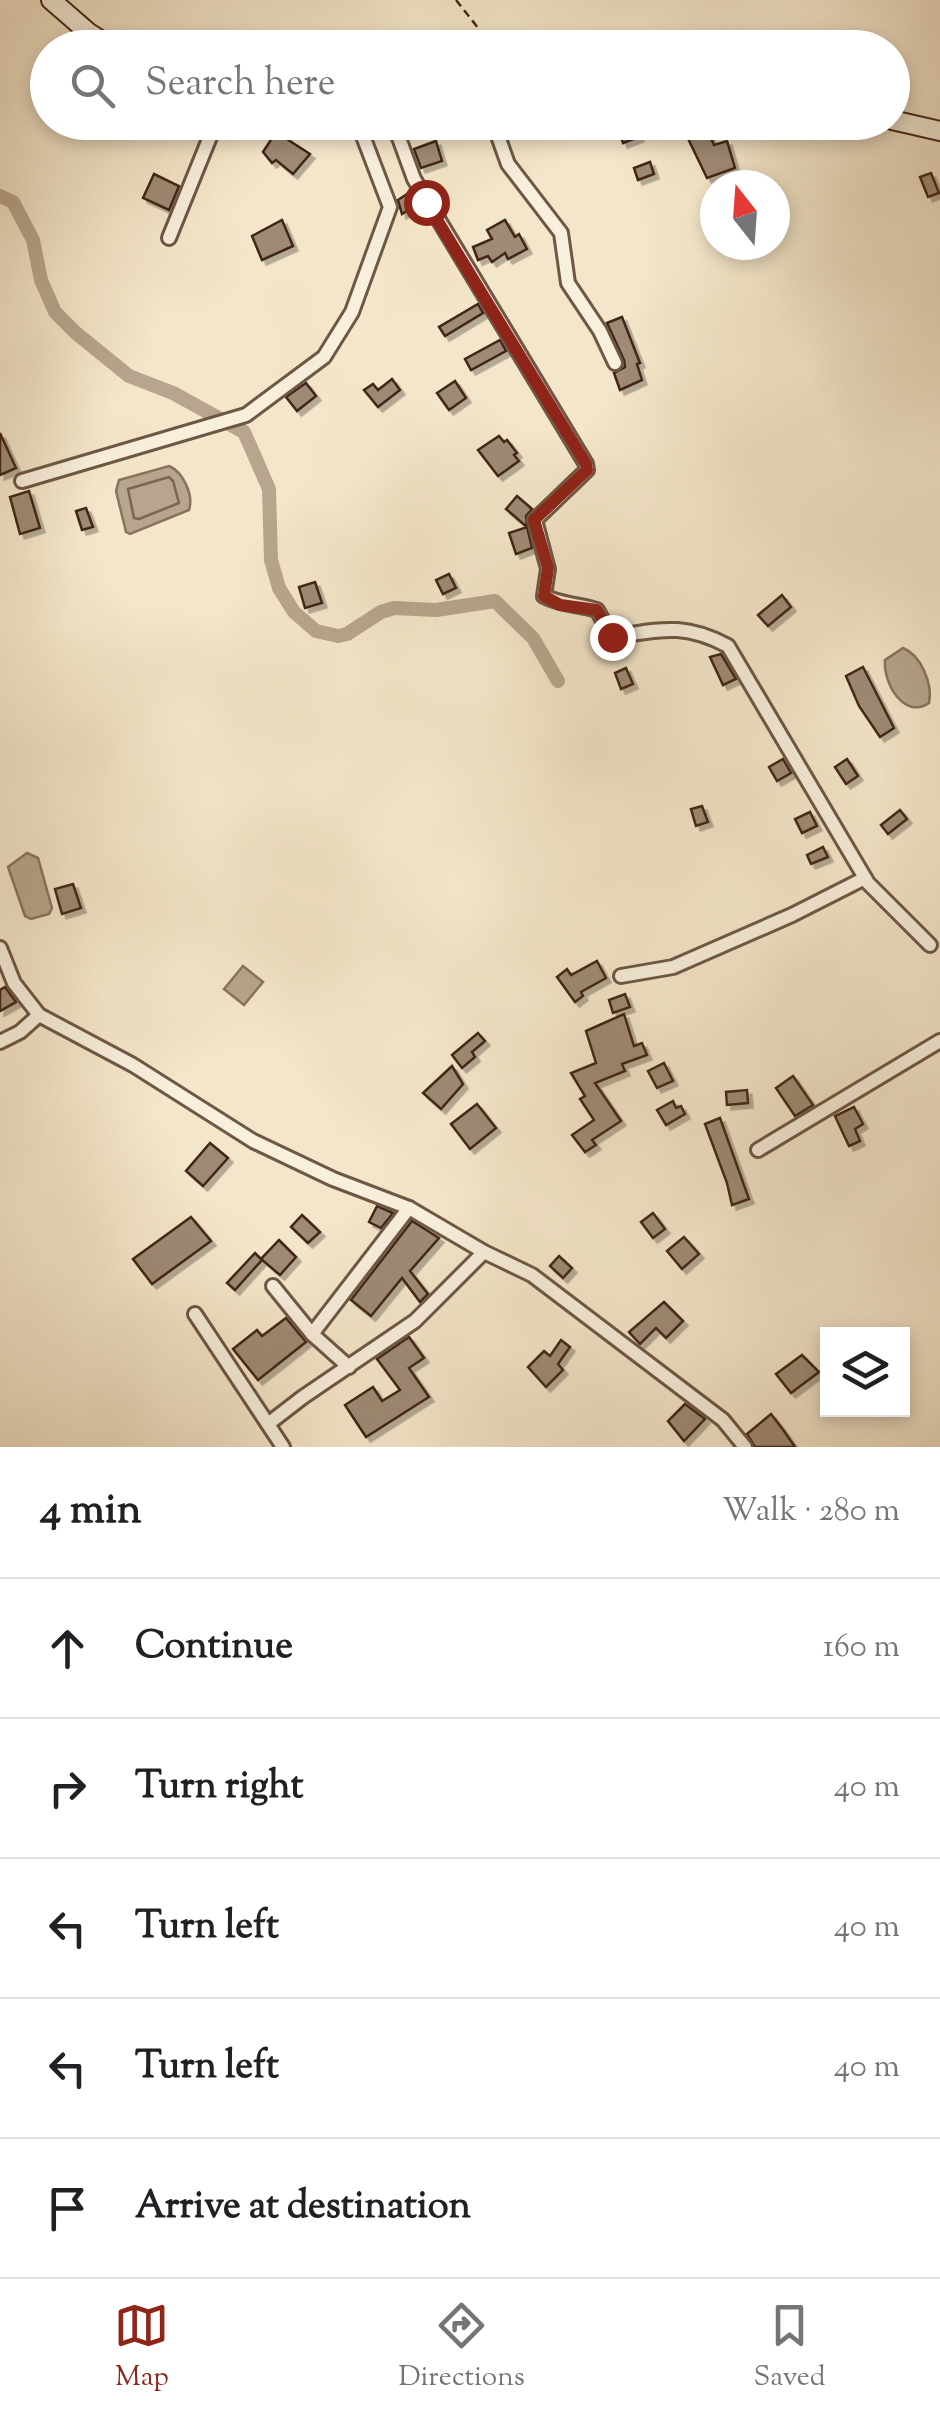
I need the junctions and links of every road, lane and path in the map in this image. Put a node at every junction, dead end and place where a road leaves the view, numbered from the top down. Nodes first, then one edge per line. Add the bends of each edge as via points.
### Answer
1 (51, 0) edge
2 (456, 0) edge
3 (87, 30) edge
4 (480, 30) edge
5 (910, 124) edge
6 (940, 131) edge
7 (209, 140) edge
8 (364, 140) edge
9 (400, 140) edge
10 (499, 140) edge
11 (169, 238) dead end
12 (616, 363) dead end
13 (22, 481) dead end
14 (865, 878) junction
15 (937, 945) edge
16 (0, 948) edge
17 (620, 976) dead end
18 (39, 1014) junction
19 (940, 1041) edge
20 (0, 1042) edge
21 (758, 1150) dead end
22 (409, 1208) junction
23 (484, 1252) junction
24 (273, 1286) dead end
25 (195, 1314) dead end
26 (312, 1334) junction
27 (349, 1367) junction
28 (268, 1424) junction
29 (282, 1447) edge
30 (745, 1447) edge

1 - 3 main road
2 - 4 path
5 - 6 main road
7 - 11 street
8 - 13 street via 390,206 352,312 324,358 246,415
9 - 14 street via 414,179 586,464 534,520 548,568 544,596 597,610 612,637 672,628 702,632 728,646
10 - 12 street via 508,164 561,233 568,283
14 - 15 street
14 - 17 street via 673,967
16 - 18 street via 14,983
18 - 20 street
18 - 22 street via 253,1141
19 - 21 street
22 - 23 street
22 - 26 street
23 - 27 street via 425,1313
23 - 30 street via 532,1275 723,1420
24 - 26 street
25 - 28 street
26 - 27 street
27 - 28 street
28 - 29 street

